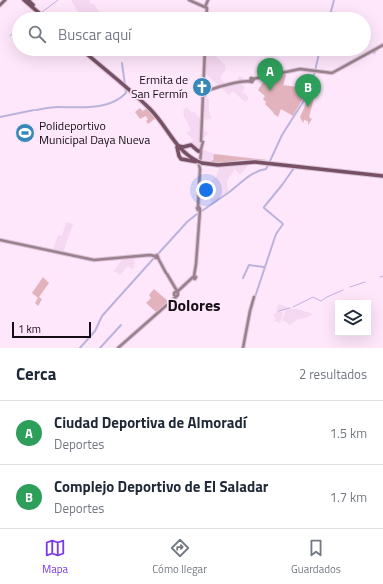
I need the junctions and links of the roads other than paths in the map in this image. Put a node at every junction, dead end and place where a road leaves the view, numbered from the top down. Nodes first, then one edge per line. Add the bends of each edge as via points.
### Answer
1 (4, 0) edge
2 (26, 0) edge
3 (190, 0) edge
4 (208, 0) edge
5 (0, 5) edge
6 (206, 8) junction
7 (39, 12) edge
8 (206, 12) edge
9 (383, 45) edge
10 (371, 52) edge
11 (89, 56) edge
12 (205, 56) edge
13 (363, 56) edge
14 (125, 87) junction
15 (204, 94) junction
16 (172, 139) junction
17 (178, 146) junction
18 (187, 146) junction
19 (199, 150) junction
20 (188, 155) junction
21 (179, 157) junction
22 (199, 162) junction
23 (383, 176) edge
24 (0, 240) edge
25 (176, 293) junction
26 (254, 297) dead end
27 (118, 348) edge
28 (243, 348) edge

1 - 5 main road
2 - 7 highway
3 - 6 main road
4 - 6 main road
6 - 8 main road
9 - 10 main road
11 - 14 highway
12 - 15 main road
13 - 15 main road via 332,73 300,69 211,89
14 - 16 highway via 155,114
14 - 17 highway via 161,119
15 - 19 main road via 202,141
16 - 20 highway
16 - 21 highway
17 - 18 highway
17 - 20 highway
18 - 19 highway via 191,145
18 - 20 highway via 185,150
19 - 22 main road
20 - 21 highway via 181,153
20 - 22 highway
21 - 22 highway via 184,161
22 - 23 highway via 218,165 255,162
22 - 25 main road via 194,277
24 - 25 main road via 94,260 147,255 157,258
25 - 27 main road
26 - 28 main road

